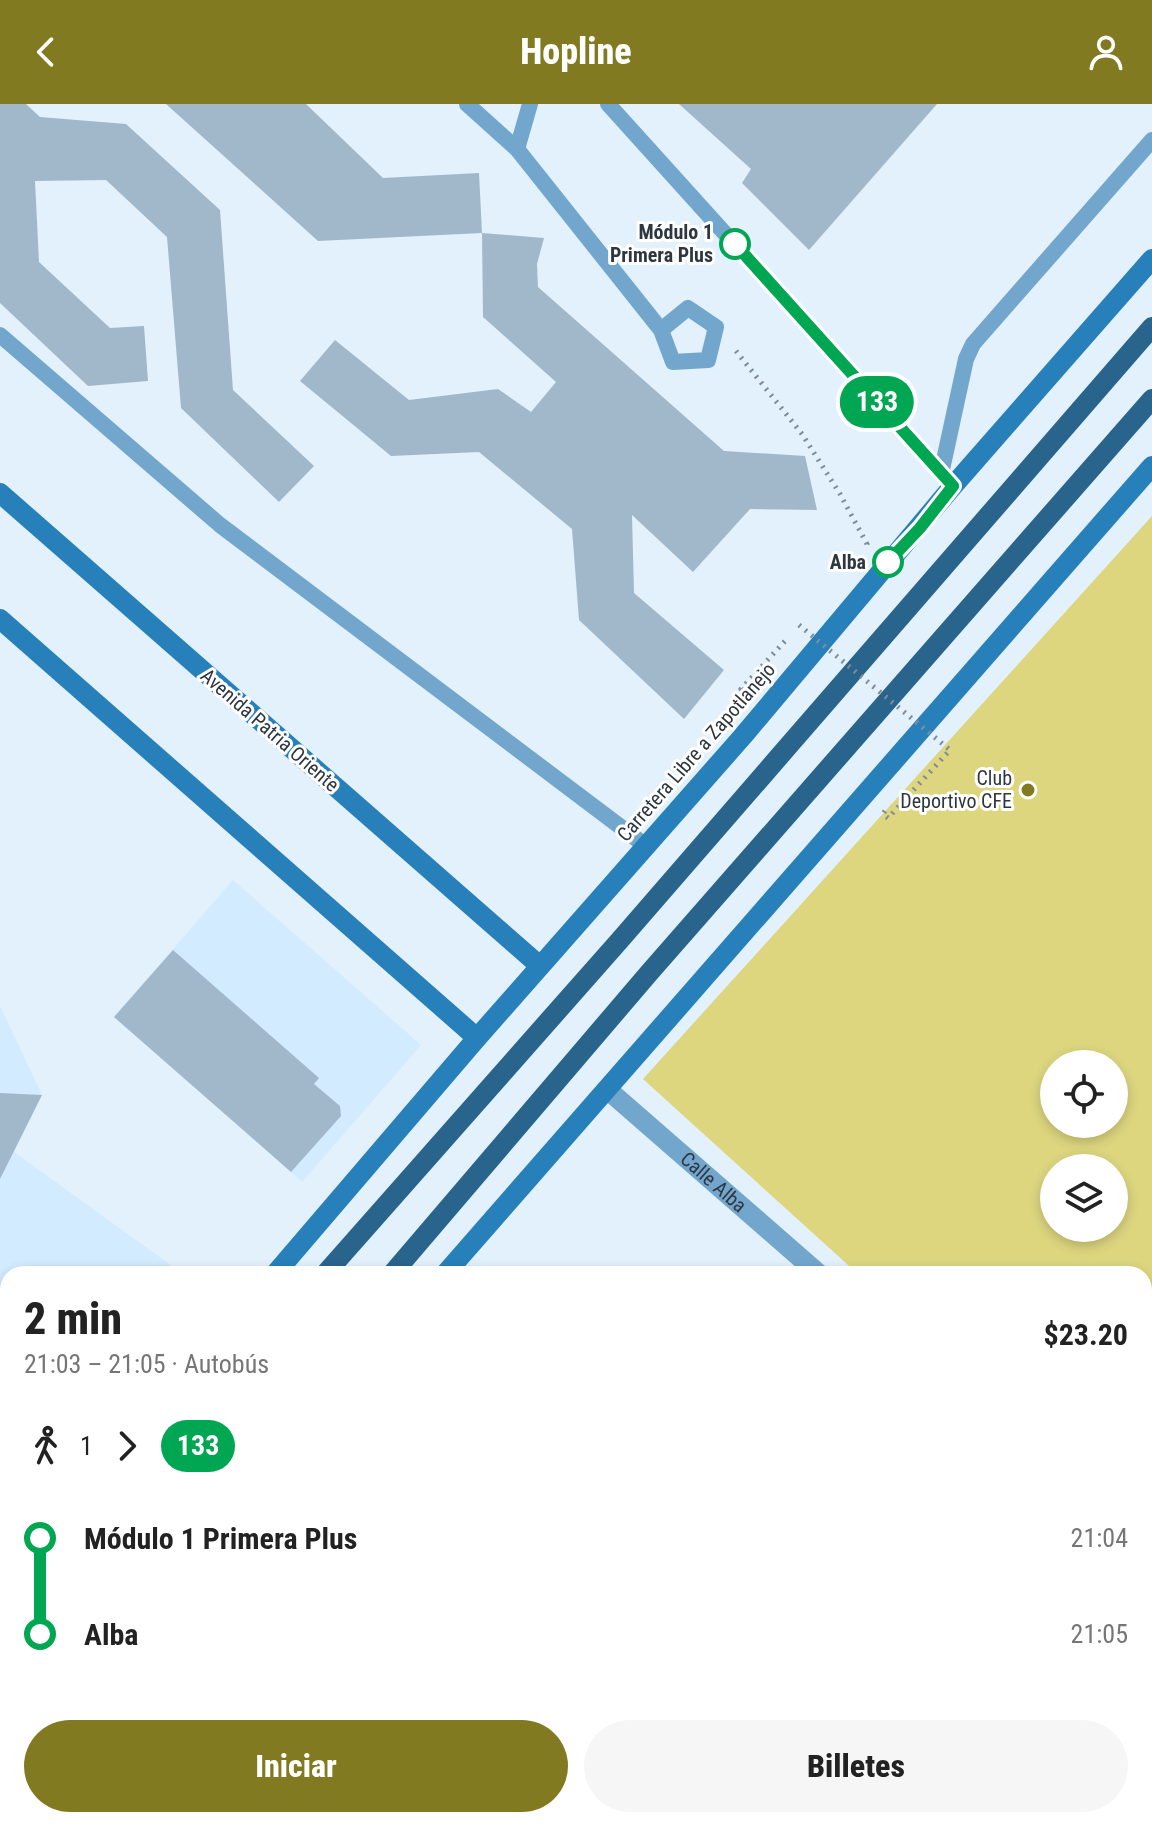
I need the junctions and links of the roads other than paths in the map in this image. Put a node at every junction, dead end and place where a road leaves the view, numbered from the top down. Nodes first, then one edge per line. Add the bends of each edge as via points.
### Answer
1 (467, 104) edge
2 (530, 104) edge
3 (608, 104) edge
4 (1152, 140) edge
5 (517, 149) junction
6 (1152, 259) edge
7 (1152, 327) edge
8 (661, 330) junction
9 (0, 335) edge
10 (1152, 399) edge
11 (1152, 466) edge
12 (947, 480) junction
13 (0, 493) edge
14 (0, 619) edge
15 (646, 846) junction
16 (540, 966) junction
17 (477, 1038) junction
18 (608, 1090) junction
19 (282, 1266) edge
20 (332, 1266) edge
21 (399, 1266) edge
22 (452, 1266) edge
23 (810, 1266) edge

1 - 5 lane
2 - 5 lane
3 - 12 lane
4 - 12 lane via 973,344 966,359
5 - 8 lane
6 - 12 main road, Carretera Libre a Zapotlanejo
7 - 20 main road
8 - 8 lane via 673,362 708,360 716,327 688,308
9 - 15 lane via 220,525
10 - 21 main road
11 - 18 main road
12 - 15 main road, Carretera Libre a Zapotlanejo via 920,528
13 - 16 main road, Avenida Patria Oriente
14 - 17 main road
15 - 16 main road, Carretera Libre a Zapotlanejo
16 - 17 main road, Carretera Libre a Zapotlanejo
17 - 19 main road, Carretera Libre a Zapotlanejo
18 - 22 main road
18 - 23 street, Calle Alba

